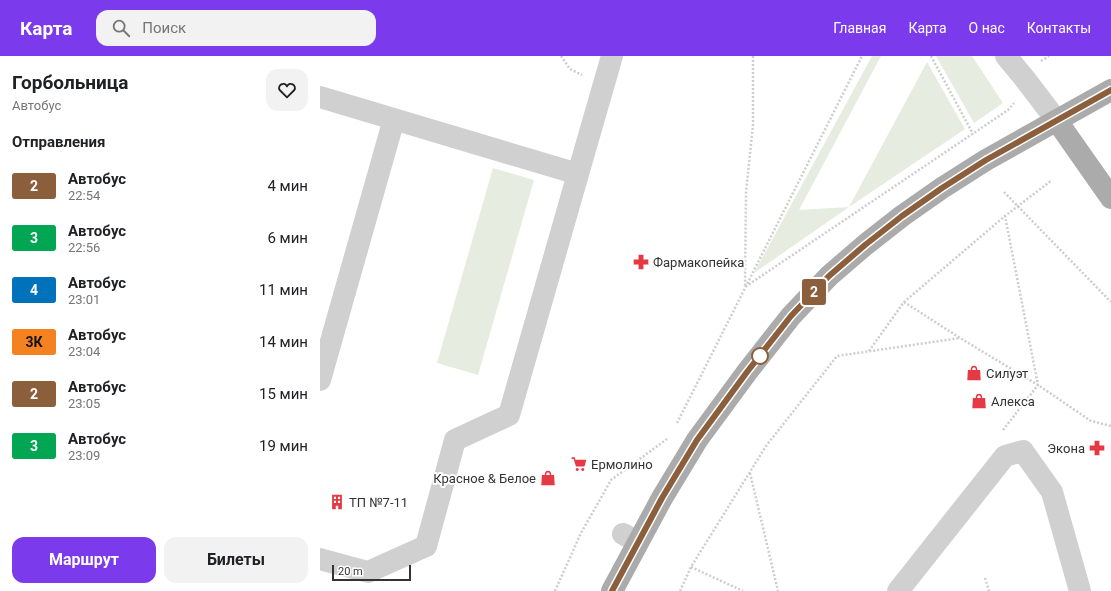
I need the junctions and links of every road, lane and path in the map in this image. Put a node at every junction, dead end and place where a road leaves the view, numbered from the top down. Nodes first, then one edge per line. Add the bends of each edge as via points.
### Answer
1 (612, 56) edge
2 (753, 56) edge
3 (862, 56) edge
4 (931, 56) edge
5 (1006, 56) edge
6 (1042, 61) dead end
7 (1028, 82) junction
8 (1111, 90) edge
9 (320, 98) edge
10 (394, 119) junction
11 (1057, 121) junction
12 (973, 134) junction
13 (578, 174) junction
14 (1052, 180) dead end
15 (1004, 192) dead end
16 (1111, 198) edge
17 (1018, 206) junction
18 (1004, 216) junction
19 (745, 287) junction
20 (904, 302) junction
21 (1111, 302) edge
22 (960, 338) junction
23 (869, 351) junction
24 (320, 380) edge
25 (1038, 385) junction
26 (676, 424) dead end
27 (1111, 426) edge
28 (999, 435) dead end
29 (669, 438) dead end
30 (750, 472) junction
31 (320, 559) edge
32 (691, 567) junction
33 (986, 578) dead end
34 (555, 591) edge
35 (612, 591) edge
36 (680, 591) edge
37 (743, 591) edge
38 (778, 591) edge
39 (898, 591) edge
40 (989, 591) edge
41 (1080, 591) edge

1 - 13 street
2 - 19 path via 753,125 746,192
3 - 19 path
4 - 12 path
5 - 7 street
6 - 7 path
7 - 11 street
7 - 12 path via 1008,110
8 - 11 main road
9 - 10 street
10 - 13 street
10 - 24 street
11 - 16 main road
11 - 35 main road via 986,160 902,216 829,276 791,316 697,440 662,498 631,538
12 - 19 path
13 - 31 street via 509,415 456,440 426,546 368,572
14 - 17 path
15 - 17 path
17 - 18 path
17 - 21 path
18 - 20 path
18 - 25 path
19 - 26 path
20 - 22 path
20 - 23 path
22 - 23 path
22 - 25 path
23 - 30 path via 837,356 766,446
25 - 27 path via 1091,421
25 - 28 path
29 - 34 path via 611,480 581,533
30 - 32 path
30 - 38 path
32 - 36 path
32 - 37 path
33 - 40 path
39 - 41 street via 1005,456 1024,451 1052,492

